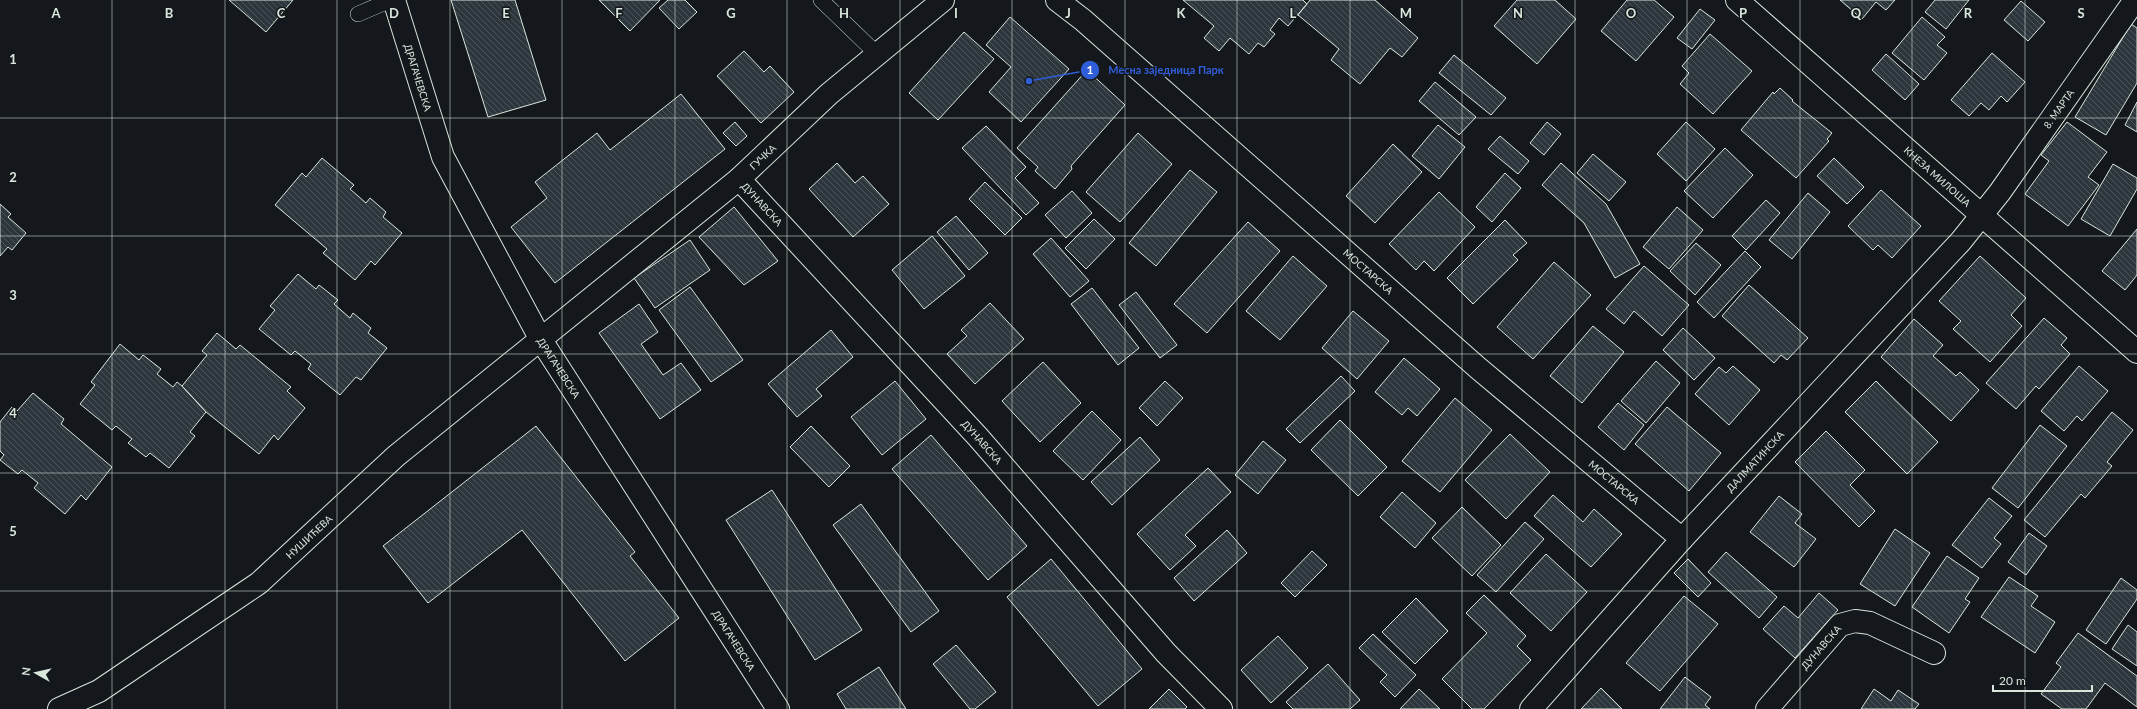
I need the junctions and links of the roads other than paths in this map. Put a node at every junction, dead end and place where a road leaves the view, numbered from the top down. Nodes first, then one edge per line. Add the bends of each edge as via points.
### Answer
1 (391, 0) edge
2 (394, 0) edge
3 (821, 0) edge
4 (943, 0) edge
5 (1057, 0) edge
6 (1737, 0) edge
7 (2135, 0) edge
8 (358, 14) dead end
9 (877, 54) junction
10 (739, 179) junction
11 (1981, 216) junction
12 (541, 340) junction
13 (2137, 352) edge
14 (1682, 539) junction
15 (1934, 653) dead end
16 (59, 709) edge
17 (778, 709) edge
18 (1221, 709) edge
19 (1531, 709) edge
20 (1768, 709) edge

1 - 8 lane
2 - 12 street, ДРАГАЧЕВСКА via 443,158
3 - 9 lane
4 - 9 street, ГУЧКА
5 - 14 street, МОСТАРСКА via 1095,30 1478,368
6 - 11 street, КНЕЗА МИЛОША
7 - 11 street, 8. МАРТА
9 - 10 street, ГУЧКА via 829,94
10 - 12 street, ГУЧКА
10 - 18 street, ДУНАВСКА via 978,437 1166,653
11 - 13 street, КНЕЗА МИЛОША
11 - 14 street, ДАЛМАТИНСКА via 1961,242
12 - 16 street, НУШИЋЕВА via 396,456 259,583 98,691
12 - 17 street, ДРАГАЧЕВСКА
14 - 19 street, ДАЛМАТИНСКА
15 - 20 street, ДУНАВСКА via 1870,623 1855,621 1840,625

